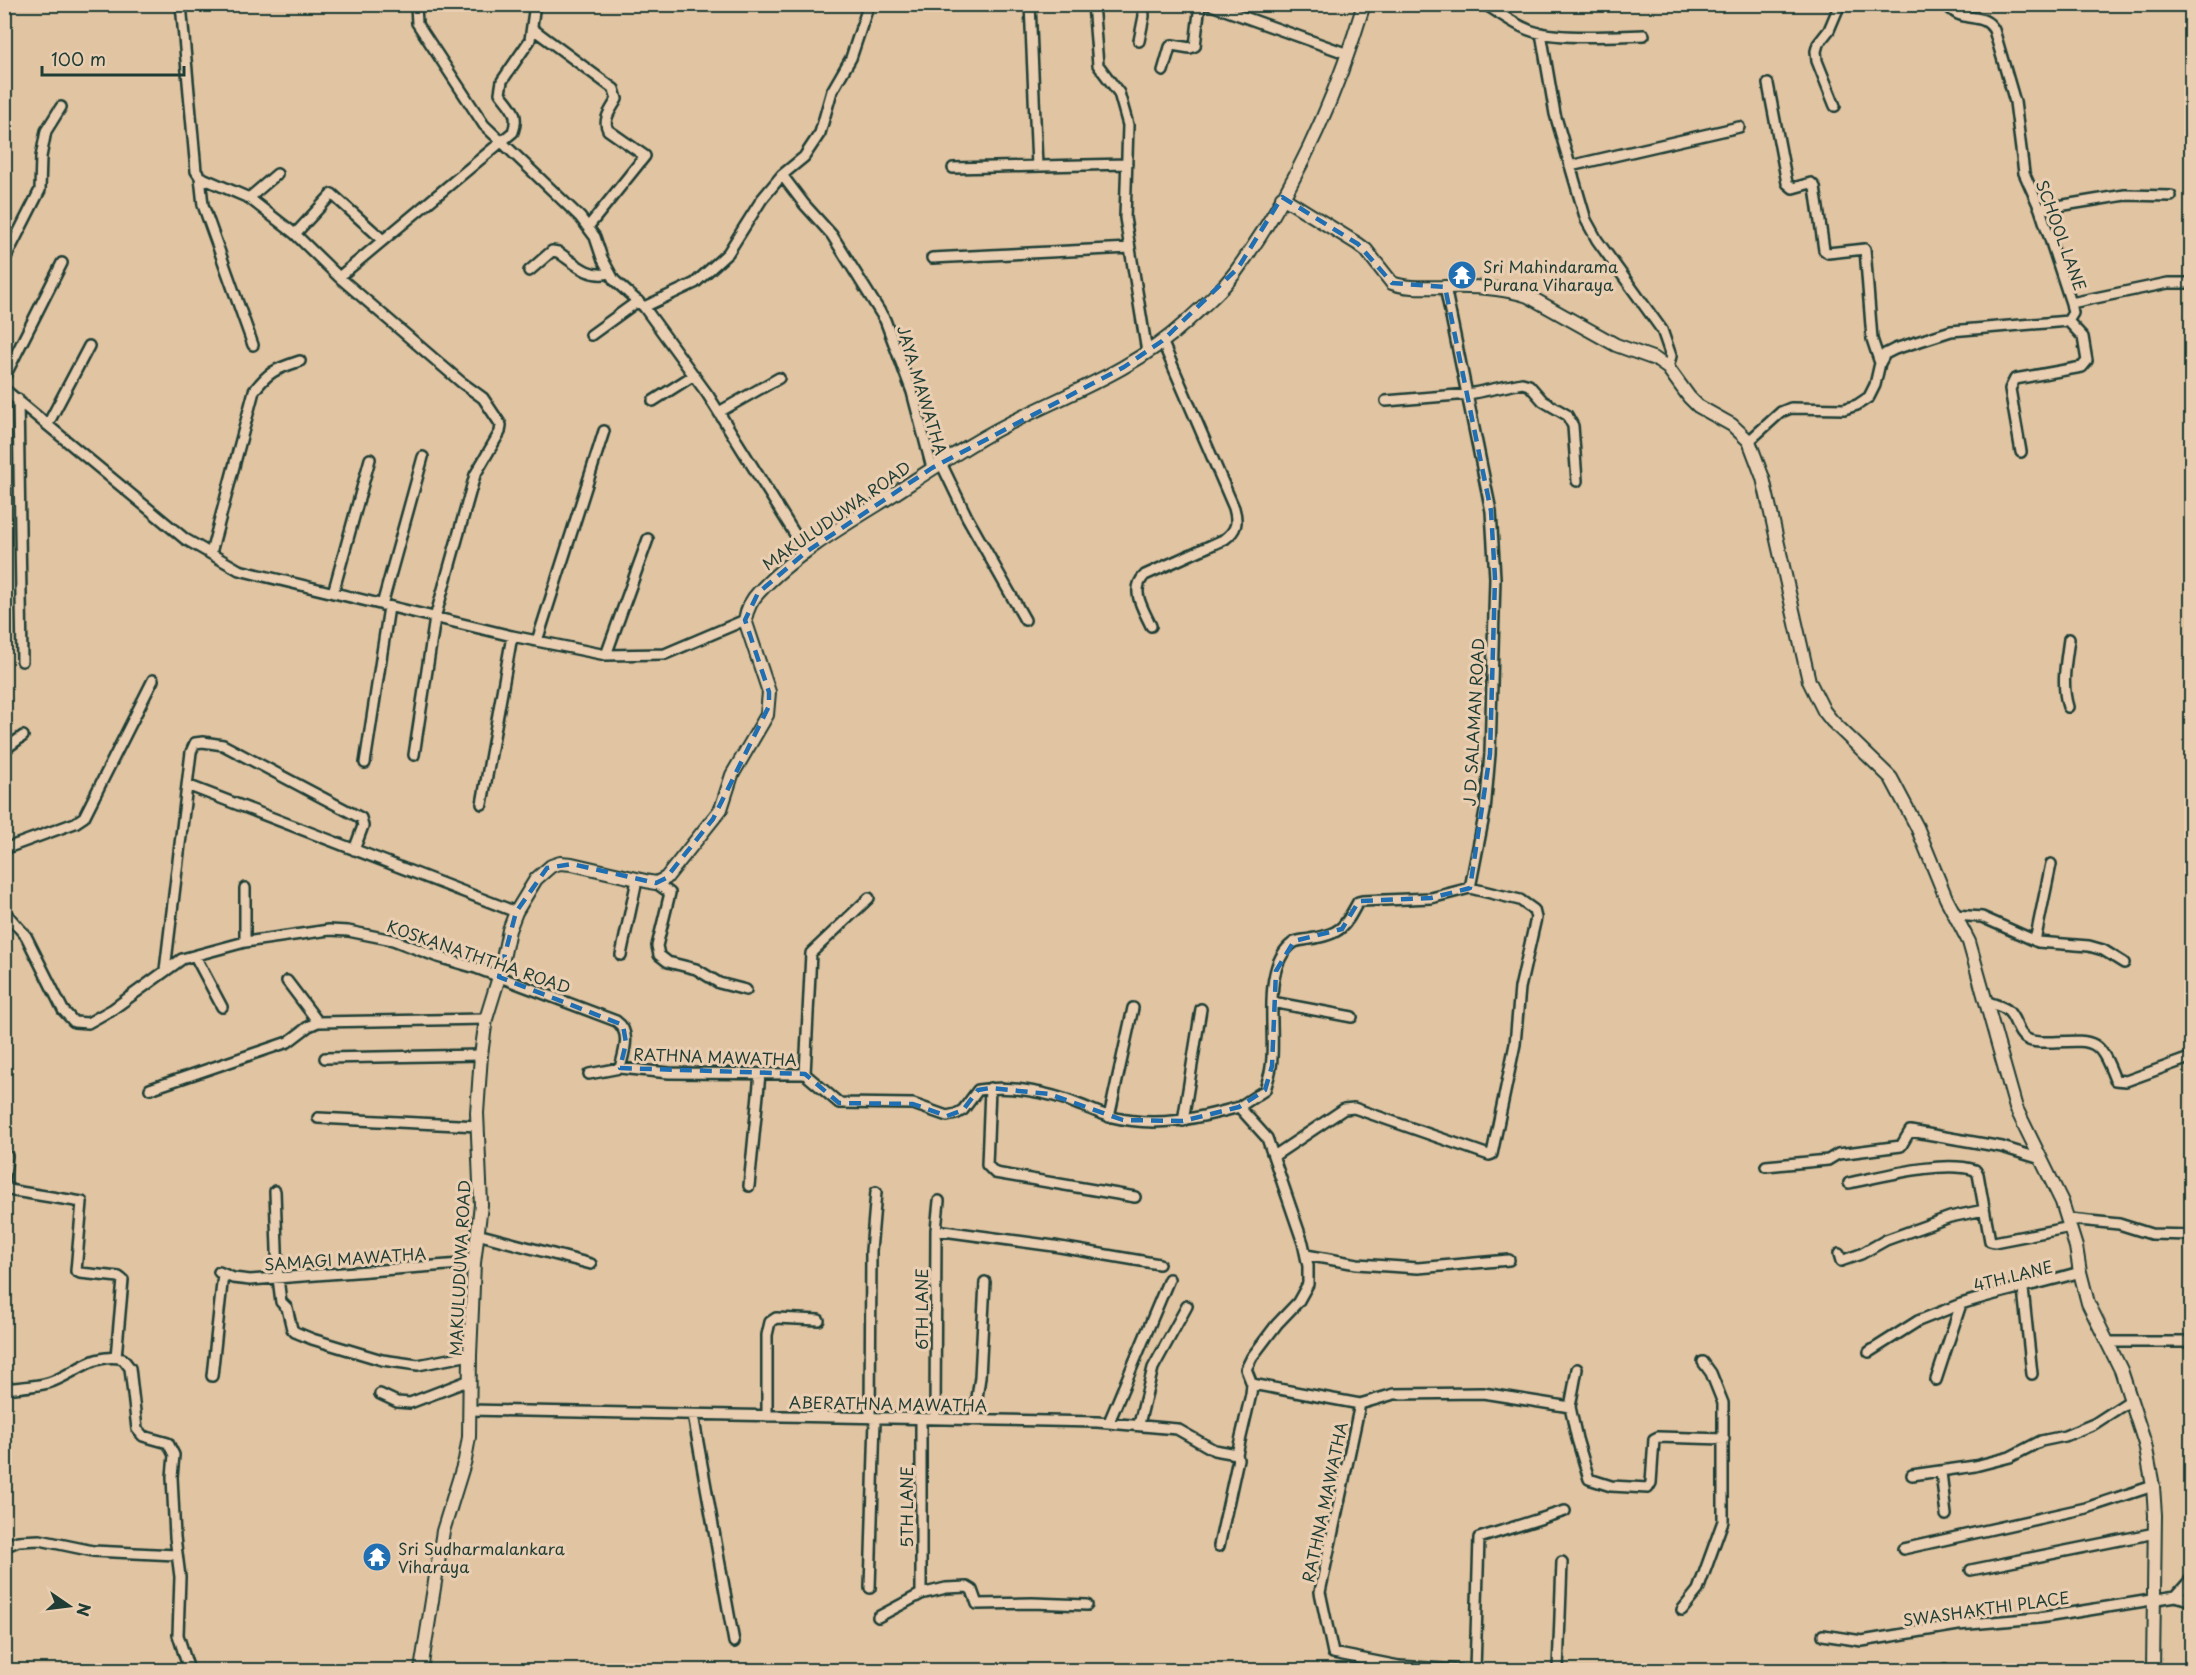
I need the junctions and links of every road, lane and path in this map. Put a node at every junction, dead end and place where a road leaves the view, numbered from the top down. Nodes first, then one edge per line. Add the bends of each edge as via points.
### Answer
1 (181, 4) edge
2 (535, 4) edge
3 (868, 4) edge
4 (1030, 4) edge
5 (1093, 4) edge
6 (1143, 4) edge
7 (1200, 4) edge
8 (1208, 4) edge
9 (1364, 4) edge
10 (1485, 4) edge
11 (1840, 4) edge
12 (1945, 4) edge
13 (416, 6) dead end
14 (533, 28) junction
15 (1540, 33) junction
16 (1644, 35) dead end
17 (1139, 41) dead end
18 (1348, 54) junction
19 (1163, 71) dead end
20 (1768, 84) dead end
21 (1835, 106) dead end
22 (61, 107) dead end
23 (1739, 127) dead end
24 (502, 140) junction
25 (1127, 164) junction
26 (1037, 166) junction
27 (1570, 166) junction
28 (953, 168) dead end
29 (277, 174) dead end
30 (782, 175) junction
31 (200, 177) junction
32 (2171, 196) dead end
33 (1282, 197) junction
34 (249, 198) junction
35 (2040, 208) junction
36 (588, 227) junction
37 (295, 234) junction
38 (383, 240) junction
39 (1130, 248) junction
40 (932, 258) dead end
41 (4, 261) edge
42 (62, 263) dead end
43 (529, 271) dead end
44 (610, 273) junction
45 (339, 277) junction
46 (2192, 283) edge
47 (1445, 287) junction
48 (2071, 303) junction
49 (641, 304) junction
50 (2068, 321) junction
51 (591, 335) dead end
52 (1162, 341) junction
53 (254, 345) dead end
54 (89, 346) dead end
55 (1147, 352) junction
56 (300, 362) dead end
57 (1880, 363) junction
58 (1668, 368) junction
59 (694, 375) junction
60 (4, 378) edge
61 (779, 378) dead end
62 (4, 389) edge
63 (1468, 394) junction
64 (18, 399) junction
65 (1386, 400) dead end
66 (653, 401) dead end
67 (719, 412) junction
68 (48, 424) junction
69 (604, 431) dead end
70 (1749, 441) junction
71 (2021, 452) dead end
72 (423, 457) dead end
73 (370, 459) dead end
74 (937, 466) junction
75 (1576, 481) dead end
76 (648, 538) dead end
77 (806, 552) junction
78 (211, 554) junction
79 (333, 593) junction
80 (385, 606) junction
81 (435, 618) junction
82 (746, 620) junction
83 (1025, 620) dead end
84 (1151, 626) dead end
85 (512, 636) junction
86 (2069, 639) dead end
87 (537, 641) junction
88 (606, 655) junction
89 (22, 661) dead end
90 (153, 680) dead end
91 (2068, 707) dead end
92 (23, 736) dead end
93 (4, 750) edge
94 (414, 755) dead end
95 (365, 763) dead end
96 (187, 785) junction
97 (482, 804) dead end
98 (4, 849) edge
99 (354, 850) junction
100 (2051, 864) dead end
101 (638, 880) junction
102 (656, 883) junction
103 (245, 888) dead end
104 (1470, 888) junction
105 (869, 897) dead end
106 (4, 911) edge
107 (516, 912) junction
108 (1955, 915) junction
109 (2035, 940) junction
110 (245, 942) junction
111 (621, 955) dead end
112 (195, 956) junction
113 (2124, 963) dead end
114 (165, 970) junction
115 (499, 977) junction
116 (287, 981) dead end
117 (746, 990) dead end
118 (1986, 1001) junction
119 (1272, 1002) junction
120 (222, 1007) dead end
121 (1133, 1008) dead end
122 (1202, 1009) dead end
123 (1352, 1017) dead end
124 (486, 1018) junction
125 (318, 1022) junction
126 (481, 1055) junction
127 (2192, 1057) edge
128 (326, 1058) dead end
129 (620, 1068) junction
130 (589, 1074) dead end
131 (760, 1074) junction
132 (806, 1074) junction
133 (990, 1088) junction
134 (150, 1089) dead end
135 (1239, 1107) junction
136 (1109, 1117) junction
137 (318, 1118) dead end
138 (1183, 1121) junction
139 (478, 1126) junction
140 (7, 1156) dead end
141 (1274, 1156) junction
142 (2041, 1159) junction
143 (1766, 1166) dead end
144 (4, 1183) edge
145 (1850, 1183) dead end
146 (748, 1186) dead end
147 (275, 1191) dead end
148 (876, 1192) dead end
149 (1135, 1197) dead end
150 (939, 1201) dead end
151 (1984, 1210) junction
152 (2070, 1223) junction
153 (936, 1230) junction
154 (477, 1234) junction
155 (2192, 1235) edge
156 (1839, 1254) dead end
157 (1306, 1255) junction
158 (1509, 1260) dead end
159 (474, 1263) junction
160 (591, 1264) dead end
161 (1160, 1264) dead end
162 (2080, 1272) junction
163 (278, 1278) junction
164 (1169, 1279) dead end
165 (985, 1282) dead end
166 (2023, 1288) junction
167 (1960, 1304) junction
168 (1187, 1306) dead end
169 (819, 1320) dead end
170 (2108, 1342) junction
171 (2192, 1342) edge
172 (1869, 1352) dead end
173 (470, 1355) junction
174 (116, 1357) junction
175 (1702, 1362) dead end
176 (1577, 1369) dead end
177 (2032, 1374) dead end
178 (212, 1376) dead end
179 (470, 1380) junction
180 (1936, 1380) dead end
181 (4, 1389) edge
182 (1252, 1389) junction
183 (380, 1394) dead end
184 (2132, 1400) junction
185 (1360, 1404) junction
186 (1570, 1407) junction
187 (470, 1410) junction
188 (693, 1415) junction
189 (767, 1416) junction
190 (872, 1418) junction
191 (935, 1418) junction
192 (921, 1419) junction
193 (974, 1419) junction
194 (1109, 1422) junction
195 (1139, 1424) junction
196 (1724, 1439) junction
197 (1237, 1454) junction
198 (1941, 1472) junction
199 (1912, 1475) dead end
200 (2153, 1486) junction
201 (1565, 1511) dead end
202 (1946, 1515) dead end
203 (2155, 1533) junction
204 (1219, 1546) dead end
205 (4, 1547) edge
206 (1903, 1549) dead end
207 (176, 1555) junction
208 (1562, 1562) dead end
209 (1971, 1570) dead end
210 (2192, 1578) edge
211 (870, 1588) dead end
212 (921, 1594) junction
213 (2176, 1596) junction
214 (2153, 1599) junction
215 (2192, 1601) edge
216 (1087, 1605) dead end
217 (1682, 1610) dead end
218 (878, 1617) dead end
219 (1823, 1635) dead end
220 (734, 1642) dead end
221 (189, 1671) edge
222 (421, 1671) edge
223 (1459, 1671) edge
224 (1475, 1671) edge
225 (1558, 1671) edge
226 (2153, 1671) edge

1 - 31 street via 196,171
2 - 14 street
3 - 30 street via 851,58 832,91 820,133 804,157
4 - 26 street
5 - 25 street via 1098,65 1119,93 1128,125
6 - 17 street
7 - 19 street via 1195,46 1172,45
8 - 18 street
9 - 18 street, MAKULUDUWA ROAD
10 - 15 street via 1527,30
11 - 21 street via 1816,51
12 - 35 street, SCHOOL LANE via 1958,14 1984,20 1994,30 2015,102 2024,174
13 - 24 street via 417,23 484,125
14 - 24 street via 531,40 502,81 500,93 516,114 517,122 513,132
14 - 36 street via 614,89 617,99 606,118 608,130 645,156
15 - 16 street
15 - 27 street via 1555,114
18 - 33 street, MAKULUDUWA ROAD via 1325,115
20 - 57 street via 1787,183 1793,188 1811,183 1815,186 1824,250 1828,253 1865,249 1872,339
22 - 41 street via 46,131 40,190
23 - 27 street
24 - 36 street
24 - 38 street
25 - 26 street
25 - 39 street via 1125,218
26 - 28 street
27 - 58 street via 1586,220 1597,240 1662,330 1671,356
29 - 34 street
30 - 49 street via 728,253 695,283
30 - 74 street, JAYA MAWATHA via 832,235 885,320
31 - 34 street
31 - 53 street via 202,205
32 - 35 street via 2125,195
33 - 47 street via 1366,250 1392,283
33 - 52 street, MAKULUDUWA ROAD via 1238,268 1206,303
34 - 37 street
35 - 48 street, SCHOOL LANE
36 - 44 street
37 - 38 street via 332,194
37 - 45 street
38 - 45 street
39 - 40 street
39 - 55 street
42 - 60 street
43 - 44 street via 552,251 591,274
44 - 49 street
45 - 81 street via 483,398 501,425 475,475
46 - 48 street via 2168,283
47 - 58 street via 1492,288 1528,296 1616,345
47 - 63 street, J D SALAMAN ROAD
48 - 50 street, SCHOOL LANE via 2073,314
49 - 51 street
49 - 59 street
50 - 57 street via 1951,331 1895,349
50 - 71 street via 2082,337 2087,361 2082,367 2014,379 2012,383
52 - 55 street, MAKULUDUWA ROAD
52 - 84 street via 1237,523 1225,539 1141,579 1137,590
54 - 68 street
55 - 74 street, MAKULUDUWA ROAD
56 - 78 street via 265,376 254,391
57 - 70 street via 1869,397 1857,405 1844,409 1791,408 1781,412
58 - 70 street via 1698,406 1732,425
59 - 66 street
59 - 67 street
61 - 67 street
62 - 64 street
63 - 65 street
63 - 75 street via 1522,383 1567,415 1573,426
63 - 104 street, J D SALAMAN ROAD via 1491,511 1495,579 1490,754 1485,811
64 - 68 street
64 - 89 street
67 - 77 street
68 - 78 street via 176,531
69 - 87 street
70 - 108 street via 1763,478 1805,668 1816,697 1842,732 1891,778
72 - 80 street
73 - 79 street
74 - 77 street, MAKULUDUWA ROAD
74 - 83 street, JAYA MAWATHA
76 - 88 street
77 - 82 street, MAKULUDUWA ROAD via 758,593 750,603
78 - 79 street via 238,570
79 - 80 street
80 - 81 street
80 - 95 street
81 - 85 street
81 - 94 street
82 - 88 street via 665,654
82 - 102 street via 769,692 767,715 732,775 717,814 666,878
85 - 87 street
85 - 97 street
86 - 91 street via 2064,682
87 - 88 street
90 - 98 street via 84,817
92 - 93 street
96 - 99 street
96 - 99 street via 195,743 223,745 361,818 363,826
96 - 114 street
99 - 107 street
100 - 109 street
101 - 102 street, MAKULUDUWA ROAD
101 - 107 street, MAKULUDUWA ROAD via 560,863 547,868 536,879
101 - 111 street
102 - 117 street via 670,893 658,955 668,962 696,969 719,983
103 - 110 street
104 - 119 street via 1431,898 1358,902 1342,929 1331,936 1294,941 1283,953
104 - 141 street via 1520,900 1534,910 1536,918 1492,1154 1354,1108 1344,1109
105 - 132 street via 811,953
106 - 114 street, KOSKANATHTHA ROAD via 26,936 63,1010 74,1023 88,1023 113,1009
107 - 115 street, MAKULUDUWA ROAD
108 - 109 street via 1983,917
108 - 118 street via 1975,957
109 - 113 street via 2090,946
110 - 112 street, KOSKANATHTHA ROAD
110 - 115 street, KOSKANATHTHA ROAD via 329,930 348,931 393,940
112 - 114 street, KOSKANATHTHA ROAD
112 - 120 street
115 - 124 street, MAKULUDUWA ROAD
115 - 129 street, KOSKANATHTHA ROAD via 623,1025 626,1043
116 - 125 street
118 - 127 street via 2007,1010 2020,1034 2028,1040 2096,1044 2115,1080 2126,1081
118 - 142 street via 2016,1108
119 - 123 street
119 - 135 street via 1272,1066 1265,1090
121 - 136 street
122 - 138 street
124 - 125 street
124 - 126 street, MAKULUDUWA ROAD
125 - 134 street via 288,1042
126 - 128 street
126 - 139 street, MAKULUDUWA ROAD
129 - 130 street, RATHNA MAWATHA
129 - 131 street, RATHNA MAWATHA
131 - 132 street, RATHNA MAWATHA
131 - 146 street
132 - 133 street, RATHNA MAWATHA via 839,1103 913,1104 947,1116 963,1110 978,1090
133 - 136 street via 1049,1094
133 - 149 street via 987,1166 995,1173
135 - 138 street
135 - 141 street via 1267,1138
136 - 138 street
137 - 139 street
139 - 154 street, MAKULUDUWA ROAD via 481,1205
140 - 144 street
141 - 157 street
142 - 143 street via 2002,1147 1910,1131 1901,1146 1838,1154 1828,1160
142 - 152 street
144 - 174 street via 14,1191 82,1202 75,1268 80,1273 123,1280
145 - 151 street via 1926,1169 1968,1167 1978,1174
147 - 163 street
148 - 190 street via 871,1251
150 - 153 street, 6TH LANE
151 - 152 street via 1988,1237 1994,1242
151 - 156 street via 1896,1236 1841,1261
152 - 155 street via 2119,1224 2151,1234
152 - 162 street
153 - 161 street
153 - 191 street, 6TH LANE
154 - 159 street, MAKULUDUWA ROAD
154 - 160 street
157 - 158 street via 1357,1264 1418,1268
157 - 182 street via 1308,1284 1246,1369
159 - 163 street, SAMAGI MAWATHA
159 - 173 street, MAKULUDUWA ROAD
162 - 166 street, 4TH LANE
162 - 170 street via 2088,1304
163 - 173 street via 281,1302 298,1335 382,1360 418,1365
163 - 178 street, SAMAGI MAWATHA via 250,1281 221,1273
164 - 194 street
165 - 193 street via 981,1377
166 - 167 street, 4TH LANE
166 - 177 street
167 - 172 street via 1918,1321
167 - 180 street, 4TH LANE
168 - 195 street via 1153,1368
169 - 189 street via 776,1318 771,1322 767,1335
170 - 171 street
170 - 184 street
173 - 179 street, MAKULUDUWA ROAD
174 - 181 street via 92,1360 68,1376 45,1384
174 - 207 street via 130,1368 139,1434 168,1443 174,1455
175 - 196 street via 1723,1403
176 - 186 street
179 - 183 street via 410,1403
179 - 187 street, MAKULUDUWA ROAD
182 - 185 street
182 - 197 street
184 - 198 street via 2094,1424 2065,1436 1975,1467
184 - 200 street
185 - 186 street, RATHNA MAWATHA via 1394,1394 1483,1393
185 - 223 street, RATHNA MAWATHA via 1320,1592 1333,1653 1399,1666
186 - 196 street via 1588,1479 1611,1486 1648,1488 1654,1439 1658,1437
187 - 188 street, ABERATHNA MAWATHA
187 - 222 street, MAKULUDUWA ROAD via 465,1460 443,1531
188 - 189 street, ABERATHNA MAWATHA
188 - 220 street
189 - 190 street, ABERATHNA MAWATHA
190 - 192 street, ABERATHNA MAWATHA
190 - 211 street
191 - 192 street, ABERATHNA MAWATHA
191 - 193 street, ABERATHNA MAWATHA
192 - 212 street, 5TH LANE
193 - 194 street, ABERATHNA MAWATHA
194 - 195 street, ABERATHNA MAWATHA
195 - 197 street, ABERATHNA MAWATHA via 1177,1429 1214,1450
196 - 217 street via 1723,1521 1698,1590
197 - 204 street
198 - 199 street
198 - 202 street
200 - 203 street
200 - 206 street via 2086,1508
201 - 224 street via 1479,1538
203 - 209 street
203 - 214 street
205 - 207 street via 18,1541 40,1540 93,1551
207 - 221 street via 180,1577 178,1635
208 - 225 street
210 - 213 street
212 - 216 street via 968,1587 977,1604
212 - 218 street
213 - 214 street, SWASHAKTHI PLACE
213 - 215 street
214 - 219 street, SWASHAKTHI PLACE via 1862,1641
214 - 226 street

